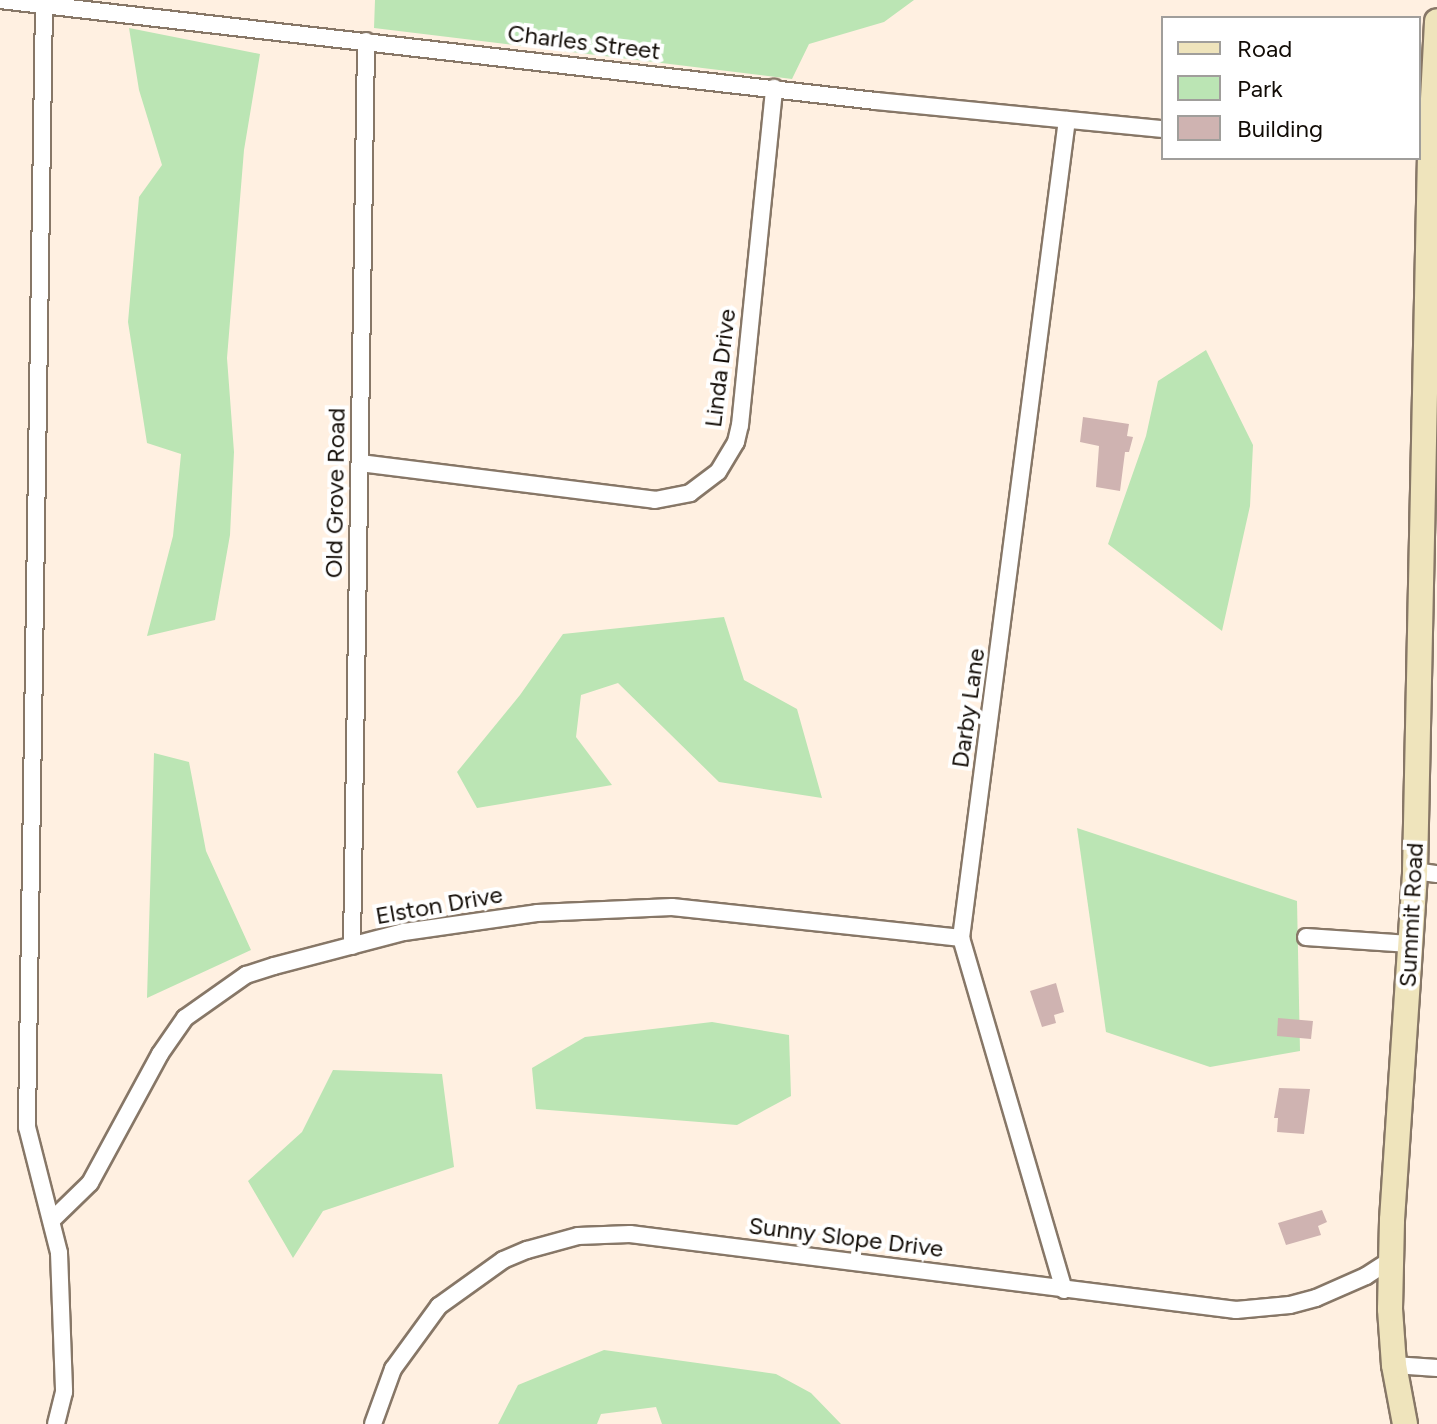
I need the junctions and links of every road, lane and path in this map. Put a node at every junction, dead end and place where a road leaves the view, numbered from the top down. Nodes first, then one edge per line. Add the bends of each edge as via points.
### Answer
1 (0, 0) edge
2 (44, 3) junction
3 (1437, 21) edge
4 (366, 41) junction
5 (774, 88) junction
6 (1436, 102) edge
7 (1067, 120) junction
8 (1161, 129) edge
9 (1424, 156) edge
10 (1432, 402) edge
11 (360, 463) junction
12 (1426, 873) edge
13 (1306, 937) dead end
14 (961, 938) junction
15 (1410, 944) junction
16 (352, 946) junction
17 (52, 1220) junction
18 (1391, 1260) junction
19 (1064, 1290) junction
20 (1394, 1365) junction
21 (1437, 1368) edge
22 (56, 1424) edge
23 (373, 1424) edge
24 (1405, 1424) edge

1 - 2 street, Charles Street
2 - 4 street, Charles Street
2 - 17 street via 27,1127
3 - 6 main road, Summit Road
4 - 5 street, Charles Street
4 - 11 street, Old Grove Road
5 - 7 street, Charles Street
5 - 11 street, Linda Drive via 740,425 718,472 690,493 655,500
6 - 9 main road, Summit Road
7 - 8 street, Charles Street
7 - 14 street, Darby Lane
9 - 10 main road, Summit Road
10 - 12 main road, Summit Road
11 - 16 street, Old Grove Road
12 - 15 main road, Summit Road
13 - 15 street
14 - 16 street, Elston Drive via 672,907 537,913 404,932
14 - 19 street, Darby Lane
15 - 18 main road, Summit Road
16 - 17 street, Elston Drive via 246,975 185,1018 90,1183
17 - 22 street via 59,1253 64,1392
18 - 19 street, Sunny Slope Drive via 1341,1289 1263,1309 1208,1308
18 - 20 main road, Summit Road
19 - 23 street, Sunny Slope Drive via 630,1234 578,1236 503,1260 439,1306 393,1369
20 - 21 street
20 - 24 main road, Summit Road

